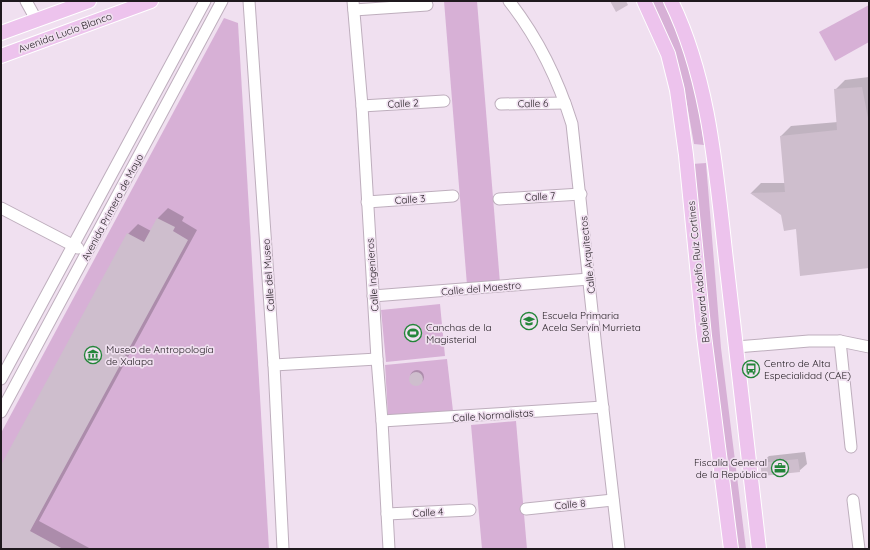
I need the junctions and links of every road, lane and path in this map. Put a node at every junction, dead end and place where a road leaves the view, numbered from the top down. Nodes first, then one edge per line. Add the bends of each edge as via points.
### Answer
1 (26, 1) edge
2 (89, 1) edge
3 (151, 1) edge
4 (205, 1) edge
5 (222, 1) edge
6 (249, 1) edge
7 (509, 1) edge
8 (644, 1) edge
9 (671, 1) edge
10 (427, 5) dead end
11 (354, 6) edge
12 (37, 21) junction
13 (1, 33) edge
14 (1, 56) edge
15 (444, 101) dead end
16 (565, 103) junction
17 (501, 104) dead end
18 (362, 106) junction
19 (581, 194) junction
20 (453, 196) dead end
21 (500, 199) dead end
22 (366, 202) junction
23 (1, 208) edge
24 (72, 245) junction
25 (87, 252) junction
26 (589, 279) junction
27 (373, 296) junction
28 (840, 341) junction
29 (736, 346) junction
30 (869, 347) edge
31 (377, 359) junction
32 (274, 365) junction
33 (1, 378) edge
34 (603, 407) junction
35 (1, 412) edge
36 (382, 421) junction
37 (851, 447) dead end
38 (613, 500) junction
39 (853, 500) dead end
40 (526, 509) dead end
41 (470, 510) dead end
42 (387, 514) junction
43 (283, 549) edge
44 (389, 549) edge
45 (620, 549) edge
46 (731, 549) edge
47 (759, 549) edge
48 (859, 549) edge

1 - 12 street
2 - 12 main road, Avenida Lucio Blanco
3 - 14 main road, Avenida Lucio Blanco
4 - 24 street, Avenida Primero de Mayo
5 - 25 street, Avenida Primero de Mayo
6 - 32 street, Calle del Museo
7 - 16 street, Calle Arquitectos via 537,40
8 - 46 main road, Boulevard Adolfo Ruiz Cortines via 668,54 677,90
9 - 29 main road via 692,52 714,155
10 - 11 street
11 - 18 street, Calle Ingenieros
12 - 13 main road, Avenida Lucio Blanco
15 - 18 street, Calle 2
16 - 17 street, Calle 6
16 - 19 street, Calle Arquitectos via 572,124
18 - 22 street, Calle Ingenieros
19 - 21 street, Calle 7
19 - 26 street, Calle Arquitectos
20 - 22 street, Calle 3
22 - 27 street, Calle Ingenieros
23 - 24 street
24 - 25 street
24 - 33 street, Avenida Primero de Mayo
25 - 35 street, Avenida Primero de Mayo
26 - 27 street, Calle del Maestro
26 - 34 street, Calle Arquitectos
27 - 31 street, Calle Ingenieros
28 - 29 street
28 - 30 street
28 - 37 street
29 - 47 main road
31 - 32 street
31 - 36 street, Calle Ingenieros
32 - 43 street, Calle del Museo
34 - 36 street, Calle Normalistas
34 - 38 street, Calle Arquitectos
36 - 42 street, Calle Ingenieros
38 - 40 street, Calle 8
38 - 45 street, Calle Arquitectos
39 - 48 street
41 - 42 street, Calle 4
42 - 44 street, Calle Ingenieros

